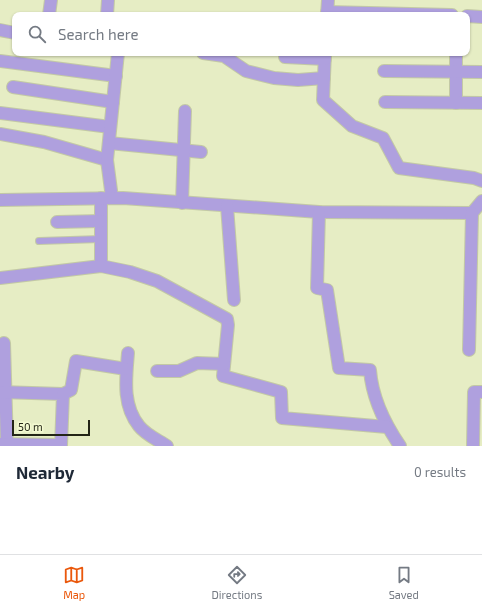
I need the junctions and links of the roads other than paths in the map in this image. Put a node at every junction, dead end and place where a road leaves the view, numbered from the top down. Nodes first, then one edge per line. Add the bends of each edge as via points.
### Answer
1 (51, 0) edge
2 (108, 0) edge
3 (327, 9) edge
4 (49, 12) edge
5 (106, 12) edge
6 (390, 12) edge
7 (470, 16) edge
8 (482, 17) edge
9 (0, 30) edge
10 (12, 32) edge
11 (118, 56) edge
12 (224, 56) edge
13 (325, 56) edge
14 (456, 56) edge
15 (285, 57) dead end
16 (0, 61) edge
17 (384, 71) dead end
18 (456, 72) junction
19 (482, 72) edge
20 (116, 76) junction
21 (324, 78) junction
22 (13, 87) dead end
23 (113, 102) junction
24 (385, 102) dead end
25 (456, 103) junction
26 (482, 103) edge
27 (185, 111) dead end
28 (0, 113) edge
29 (110, 127) junction
30 (0, 134) edge
31 (109, 143) junction
32 (184, 152) junction
33 (201, 152) dead end
34 (107, 160) junction
35 (482, 181) edge
36 (106, 198) junction
37 (0, 200) edge
38 (482, 201) edge
39 (182, 203) junction
40 (227, 206) junction
41 (318, 212) junction
42 (472, 213) junction
43 (101, 221) junction
44 (56, 222) dead end
45 (101, 239) junction
46 (39, 241) dead end
47 (101, 266) junction
48 (0, 278) edge
49 (234, 300) dead end
50 (4, 342) dead end
51 (469, 350) dead end
52 (128, 353) dead end
53 (224, 364) junction
54 (126, 369) junction
55 (157, 371) dead end
56 (3, 392) edge
57 (482, 392) edge
58 (63, 394) junction
59 (387, 427) junction
60 (4, 445) edge
61 (61, 446) edge
62 (167, 446) edge
63 (400, 446) edge
64 (473, 446) edge

1 - 4 street
2 - 5 street
3 - 6 street
7 - 8 street
9 - 10 street
11 - 20 street
12 - 21 street via 246,71 274,78
13 - 15 street
13 - 21 street
14 - 18 street
16 - 20 street
17 - 18 street
18 - 19 street
18 - 25 street
20 - 23 street
21 - 35 street via 323,100 352,126 383,138 399,168
22 - 23 street
23 - 29 street
24 - 25 street
25 - 26 street
27 - 32 street
28 - 29 street
29 - 31 street
30 - 34 street via 44,142
31 - 32 street
31 - 34 street
32 - 33 street
32 - 39 street
34 - 36 street
36 - 37 street
36 - 39 street
36 - 43 street
38 - 42 street
39 - 40 street
40 - 41 street
40 - 49 street
41 - 42 street
41 - 59 street via 317,288 327,290 339,368 370,370 371,382
42 - 51 street
43 - 44 street
43 - 45 street
45 - 46 lane
45 - 47 street
47 - 48 street
47 - 53 street via 157,281 227,319
50 - 56 street
52 - 54 street
53 - 55 street via 197,363 178,371
53 - 59 street via 222,373 226,377 281,392 281,415 285,419
54 - 58 street via 76,361 71,390
54 - 62 street via 125,389 133,416 139,426
56 - 58 street
56 - 60 street
57 - 64 street via 474,392
58 - 61 street
59 - 63 street
60 - 61 street

